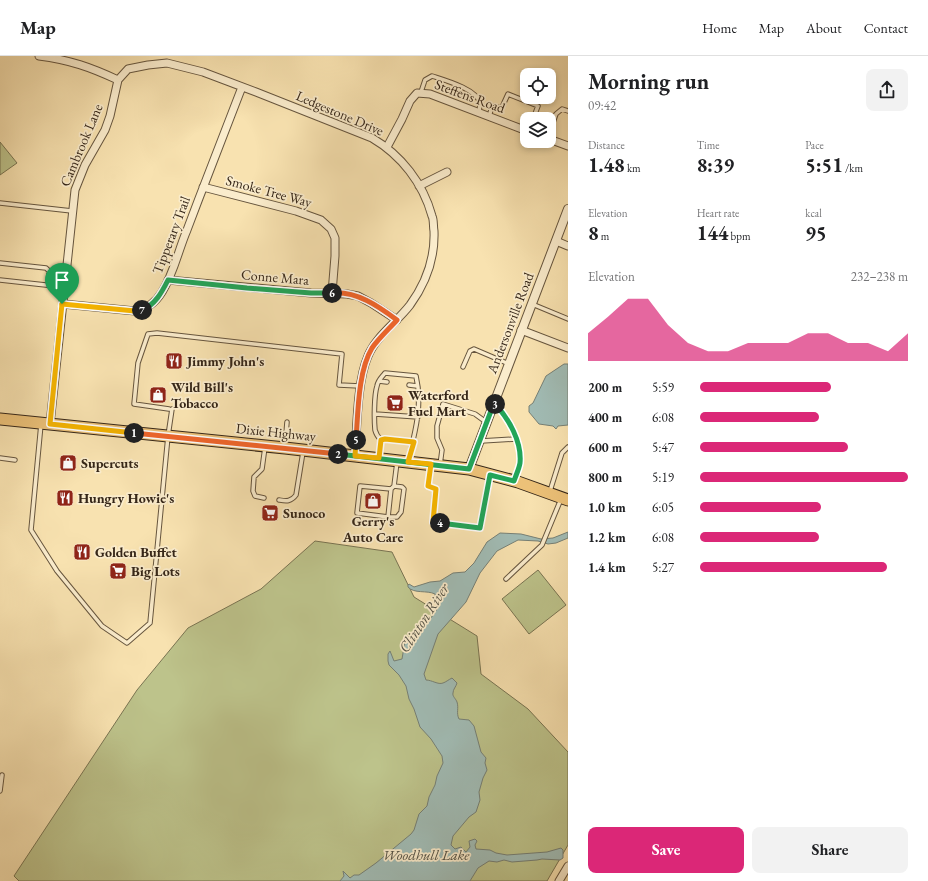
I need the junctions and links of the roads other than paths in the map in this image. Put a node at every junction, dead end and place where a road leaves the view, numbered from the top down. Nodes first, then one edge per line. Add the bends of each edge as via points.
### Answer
1 (39, 56) edge
2 (118, 80) junction
3 (242, 87) junction
4 (421, 92) junction
5 (568, 111) edge
6 (536, 112) edge
7 (479, 113) junction
8 (556, 114) edge
9 (489, 116) junction
10 (520, 128) edge
11 (556, 142) edge
12 (568, 146) edge
13 (387, 147) junction
14 (448, 172) dead end
15 (419, 186) junction
16 (203, 187) junction
17 (0, 203) edge
18 (568, 209) edge
19 (72, 211) junction
20 (556, 241) junction
21 (568, 246) edge
22 (0, 263) edge
23 (0, 280) edge
24 (168, 280) junction
25 (49, 285) junction
26 (64, 287) junction
27 (332, 293) junction
28 (62, 304) junction
29 (532, 304) junction
30 (568, 319) edge
31 (397, 320) junction
32 (521, 330) junction
33 (568, 348) edge
34 (509, 364) junction
35 (463, 367) dead end
36 (379, 381) junction
37 (387, 382) dead end
38 (409, 385) dead end
39 (361, 386) junction
40 (417, 386) junction
41 (494, 403) junction
42 (375, 414) junction
43 (418, 417) junction
44 (0, 419) edge
45 (287, 422) dead end
46 (487, 422) junction
47 (46, 423) junction
48 (168, 436) junction
49 (516, 438) junction
50 (381, 440) junction
51 (480, 441) junction
52 (414, 442) junction
53 (265, 446) junction
54 (568, 447) edge
55 (285, 448) junction
56 (304, 450) junction
57 (355, 456) junction
58 (0, 458) edge
59 (379, 458) junction
60 (15, 460) dead end
61 (403, 461) junction
62 (435, 465) junction
63 (469, 469) junction
64 (490, 475) junction
65 (514, 481) junction
66 (393, 487) junction
67 (550, 493) junction
68 (264, 498) dead end
69 (565, 499) edge
70 (279, 500) dead end
71 (388, 517) junction
72 (506, 579) dead end
73 (2, 775) dead end
74 (0, 791) edge
75 (568, 866) edge
76 (559, 881) edge

1 - 2 street via 79,64
2 - 3 street, Ledgestone Drive via 128,69 168,63 203,72
2 - 19 street, Cambrook Lane via 110,116 85,165 75,190
3 - 13 street, Ledgestone Drive via 372,138
3 - 16 street, Tipperary Trail
4 - 7 street, Steffens Road
4 - 7 lane via 425,80 432,76 471,91 480,104
4 - 13 street, Steffens Road via 417,92 410,101
5 - 8 lane via 562,109
6 - 9 lane via 538,106 508,94 501,108 492,106
7 - 9 street, Steffens Road
9 - 10 street, Steffens Road
11 - 12 street
13 - 15 street, Ledgestone Drive via 404,164
14 - 15 street
15 - 31 street, Ledgestone Drive via 433,217 432,262 423,285
16 - 24 street, Tipperary Trail
16 - 27 street, Smoke Tree Way via 321,220 335,238
17 - 19 lane
18 - 20 street, Andersonville Road
19 - 26 street, Cambrook Lane
20 - 21 street
20 - 29 street, Andersonville Road
22 - 25 lane via 46,268 49,271
23 - 25 lane
24 - 27 street, Conne Mara via 255,289
24 - 28 street, Tipperary Trail via 154,302 140,310
25 - 26 lane
26 - 28 street, Cambrook Lane
27 - 31 street, Conne Mara via 358,296
28 - 47 street, Cambrook Lane
29 - 30 lane
29 - 32 street, Andersonville Road
31 - 39 street, Ledgestone Drive via 370,351
32 - 33 street
32 - 34 street, Andersonville Road
34 - 35 lane via 474,348
34 - 41 street, Andersonville Road
36 - 37 lane
36 - 40 lane via 385,373 410,375 416,376
36 - 42 lane via 376,387
38 - 40 lane
39 - 48 lane via 339,385 342,354 148,334 138,363 134,404 170,409
39 - 57 street, Ledgestone Drive
40 - 43 lane
41 - 46 street, Andersonville Road
41 - 49 lane via 514,428
42 - 43 lane
42 - 50 lane via 375,430
43 - 52 lane
44 - 47 main road, Dixie Highway
45 - 55 lane
46 - 51 street, Andersonville Road
46 - 62 lane via 475,414 443,404 437,426 437,438 442,450
47 - 48 main road, Dixie Highway
47 - 48 lane via 31,530 57,571 102,626 127,643 150,623
48 - 53 main road, Dixie Highway
49 - 51 lane
49 - 65 lane via 520,463
50 - 52 lane
50 - 59 lane
51 - 63 street, Andersonville Road
52 - 61 lane
53 - 55 main road, Dixie Highway
53 - 68 lane via 262,469 254,477 253,491 254,496
54 - 67 lane via 562,453
55 - 56 main road, Dixie Highway
56 - 57 main road, Dixie Highway
56 - 70 lane via 296,495 289,501
57 - 59 main road, Dixie Highway
58 - 60 lane
59 - 61 main road, Dixie Highway
61 - 62 main road, Dixie Highway
61 - 66 lane
62 - 63 main road, Dixie Highway
62 - 64 lane via 428,486 436,489 433,522 480,528
63 - 64 main road, Dixie Highway
64 - 65 main road, Dixie Highway
65 - 67 main road, Dixie Highway
66 - 71 lane
66 - 71 lane via 404,489 401,512 398,517
66 - 71 lane via 360,486 357,513
67 - 69 main road, Dixie Highway
69 - 72 lane via 542,545
73 - 74 lane
75 - 76 street

